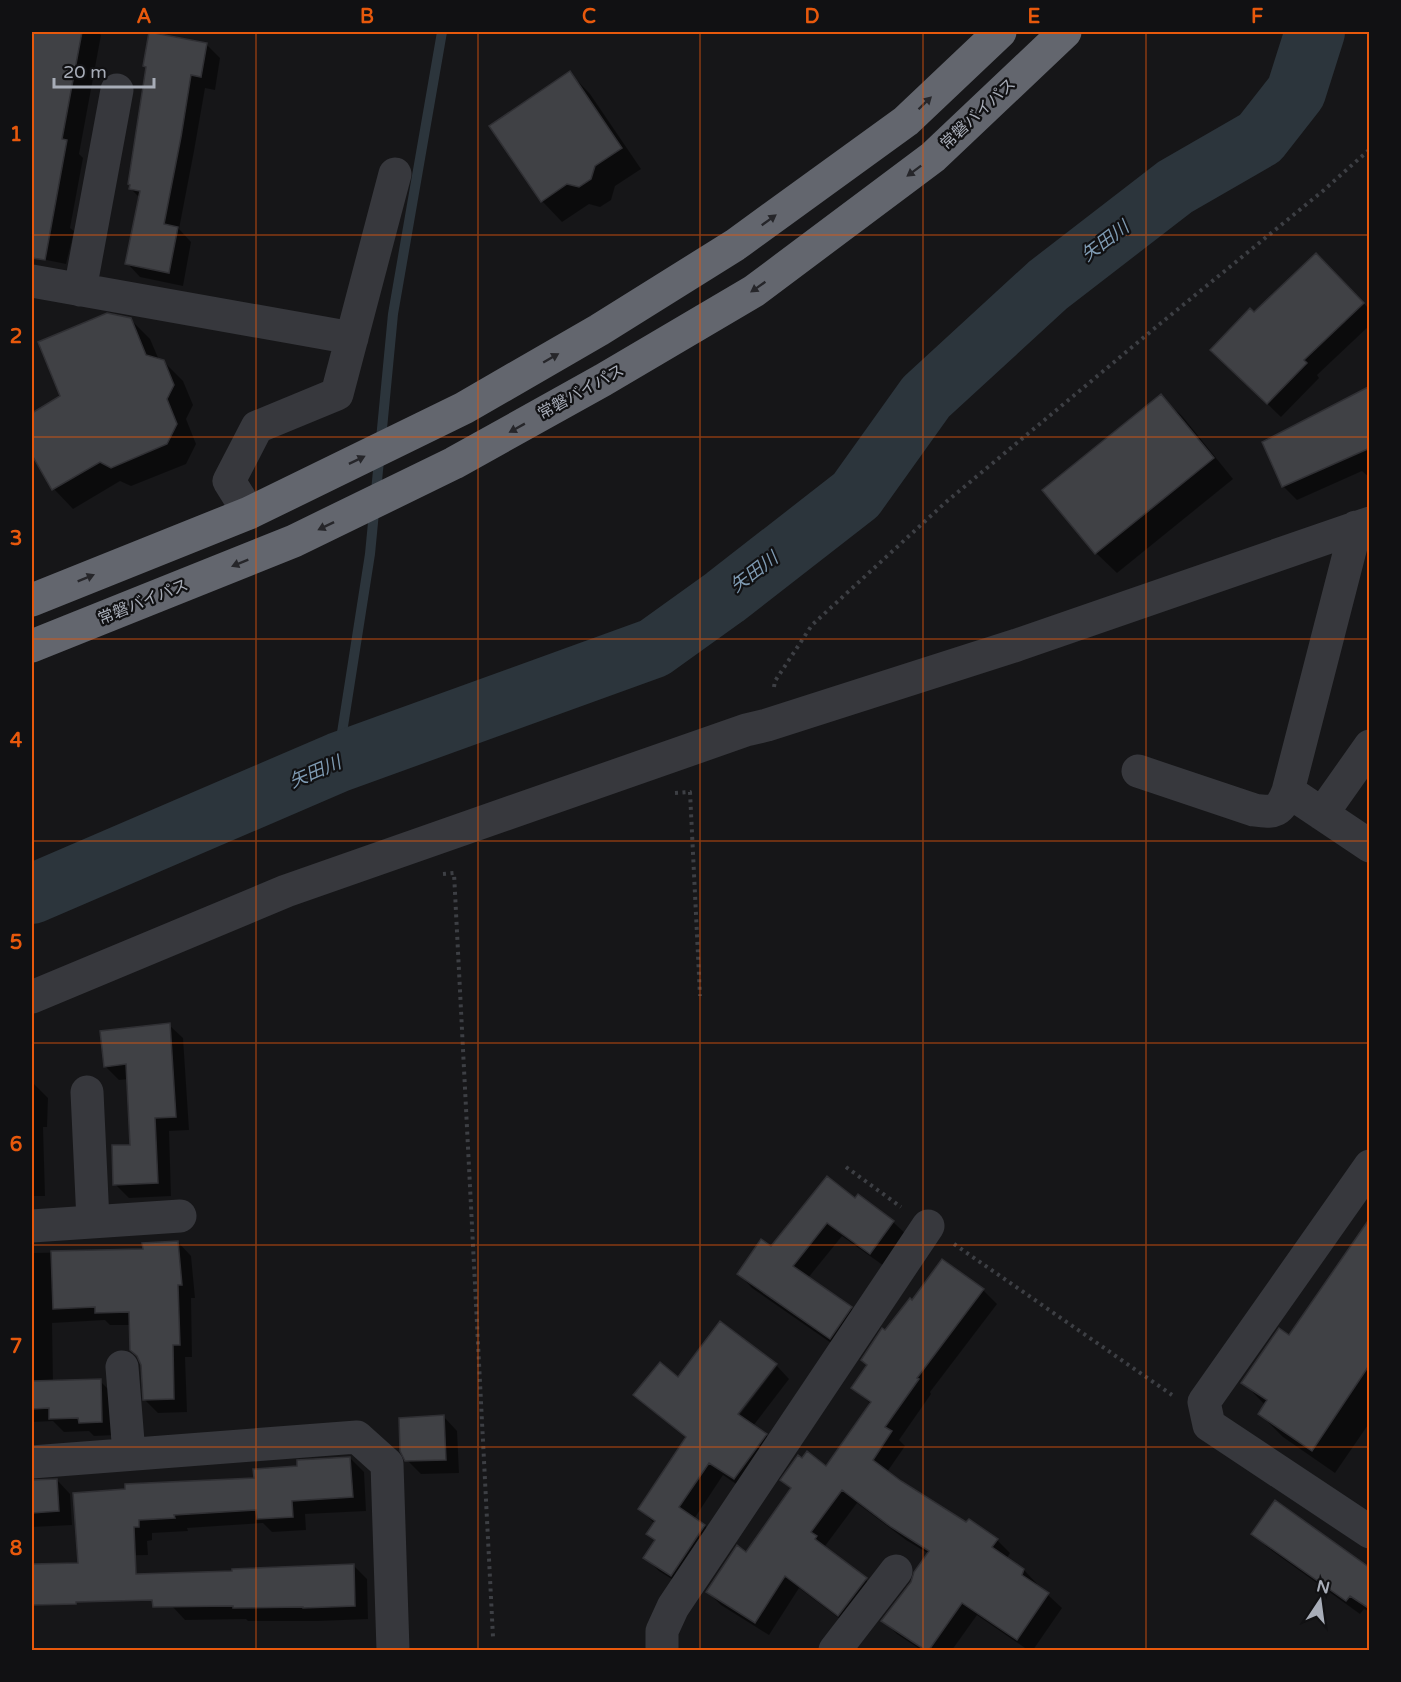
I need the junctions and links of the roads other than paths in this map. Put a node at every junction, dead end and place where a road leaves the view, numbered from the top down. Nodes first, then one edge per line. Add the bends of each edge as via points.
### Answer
1 (1000, 32) edge
2 (1065, 32) edge
3 (117, 90) dead end
4 (395, 174) dead end
5 (32, 282) edge
6 (80, 290) junction
7 (352, 338) junction
8 (249, 513) junction
9 (1363, 525) edge
10 (32, 600) edge
11 (32, 646) edge
12 (1370, 746) edge
13 (1138, 771) dead end
14 (1288, 791) junction
15 (1322, 814) junction
16 (1370, 846) edge
17 (32, 997) edge
18 (87, 1092) dead end
19 (1370, 1166) edge
20 (180, 1216) dead end
21 (93, 1221) junction
22 (32, 1226) edge
23 (928, 1226) road end
24 (122, 1367) dead end
25 (129, 1454) junction
26 (32, 1462) edge
27 (1370, 1532) edge
28 (896, 1571) dead end
29 (393, 1650) edge
30 (662, 1650) edge
31 (835, 1650) edge

8 -> 1 highway via 464,408 735,245 906,121
2 -> 11 highway, 常磐バイパス via 933,157 754,291 453,463 294,542
3 - 6 street
4 - 7 street
5 - 6 street
6 - 7 street
7 - 8 street via 337,394 256,427 229,481
10 -> 8 highway
9 - 14 street
9 - 17 street via 1017,645 746,730 286,891
12 - 15 street
13 - 14 street via 1271,813 1280,808
14 - 15 street
15 - 16 street
18 - 21 street
19 - 27 street via 1204,1402 1209,1425
20 - 21 street
21 - 22 street
23 - 30 street via 673,1607 662,1631
24 - 25 street
25 - 26 street
25 - 29 street via 357,1437 387,1464
28 - 31 street

